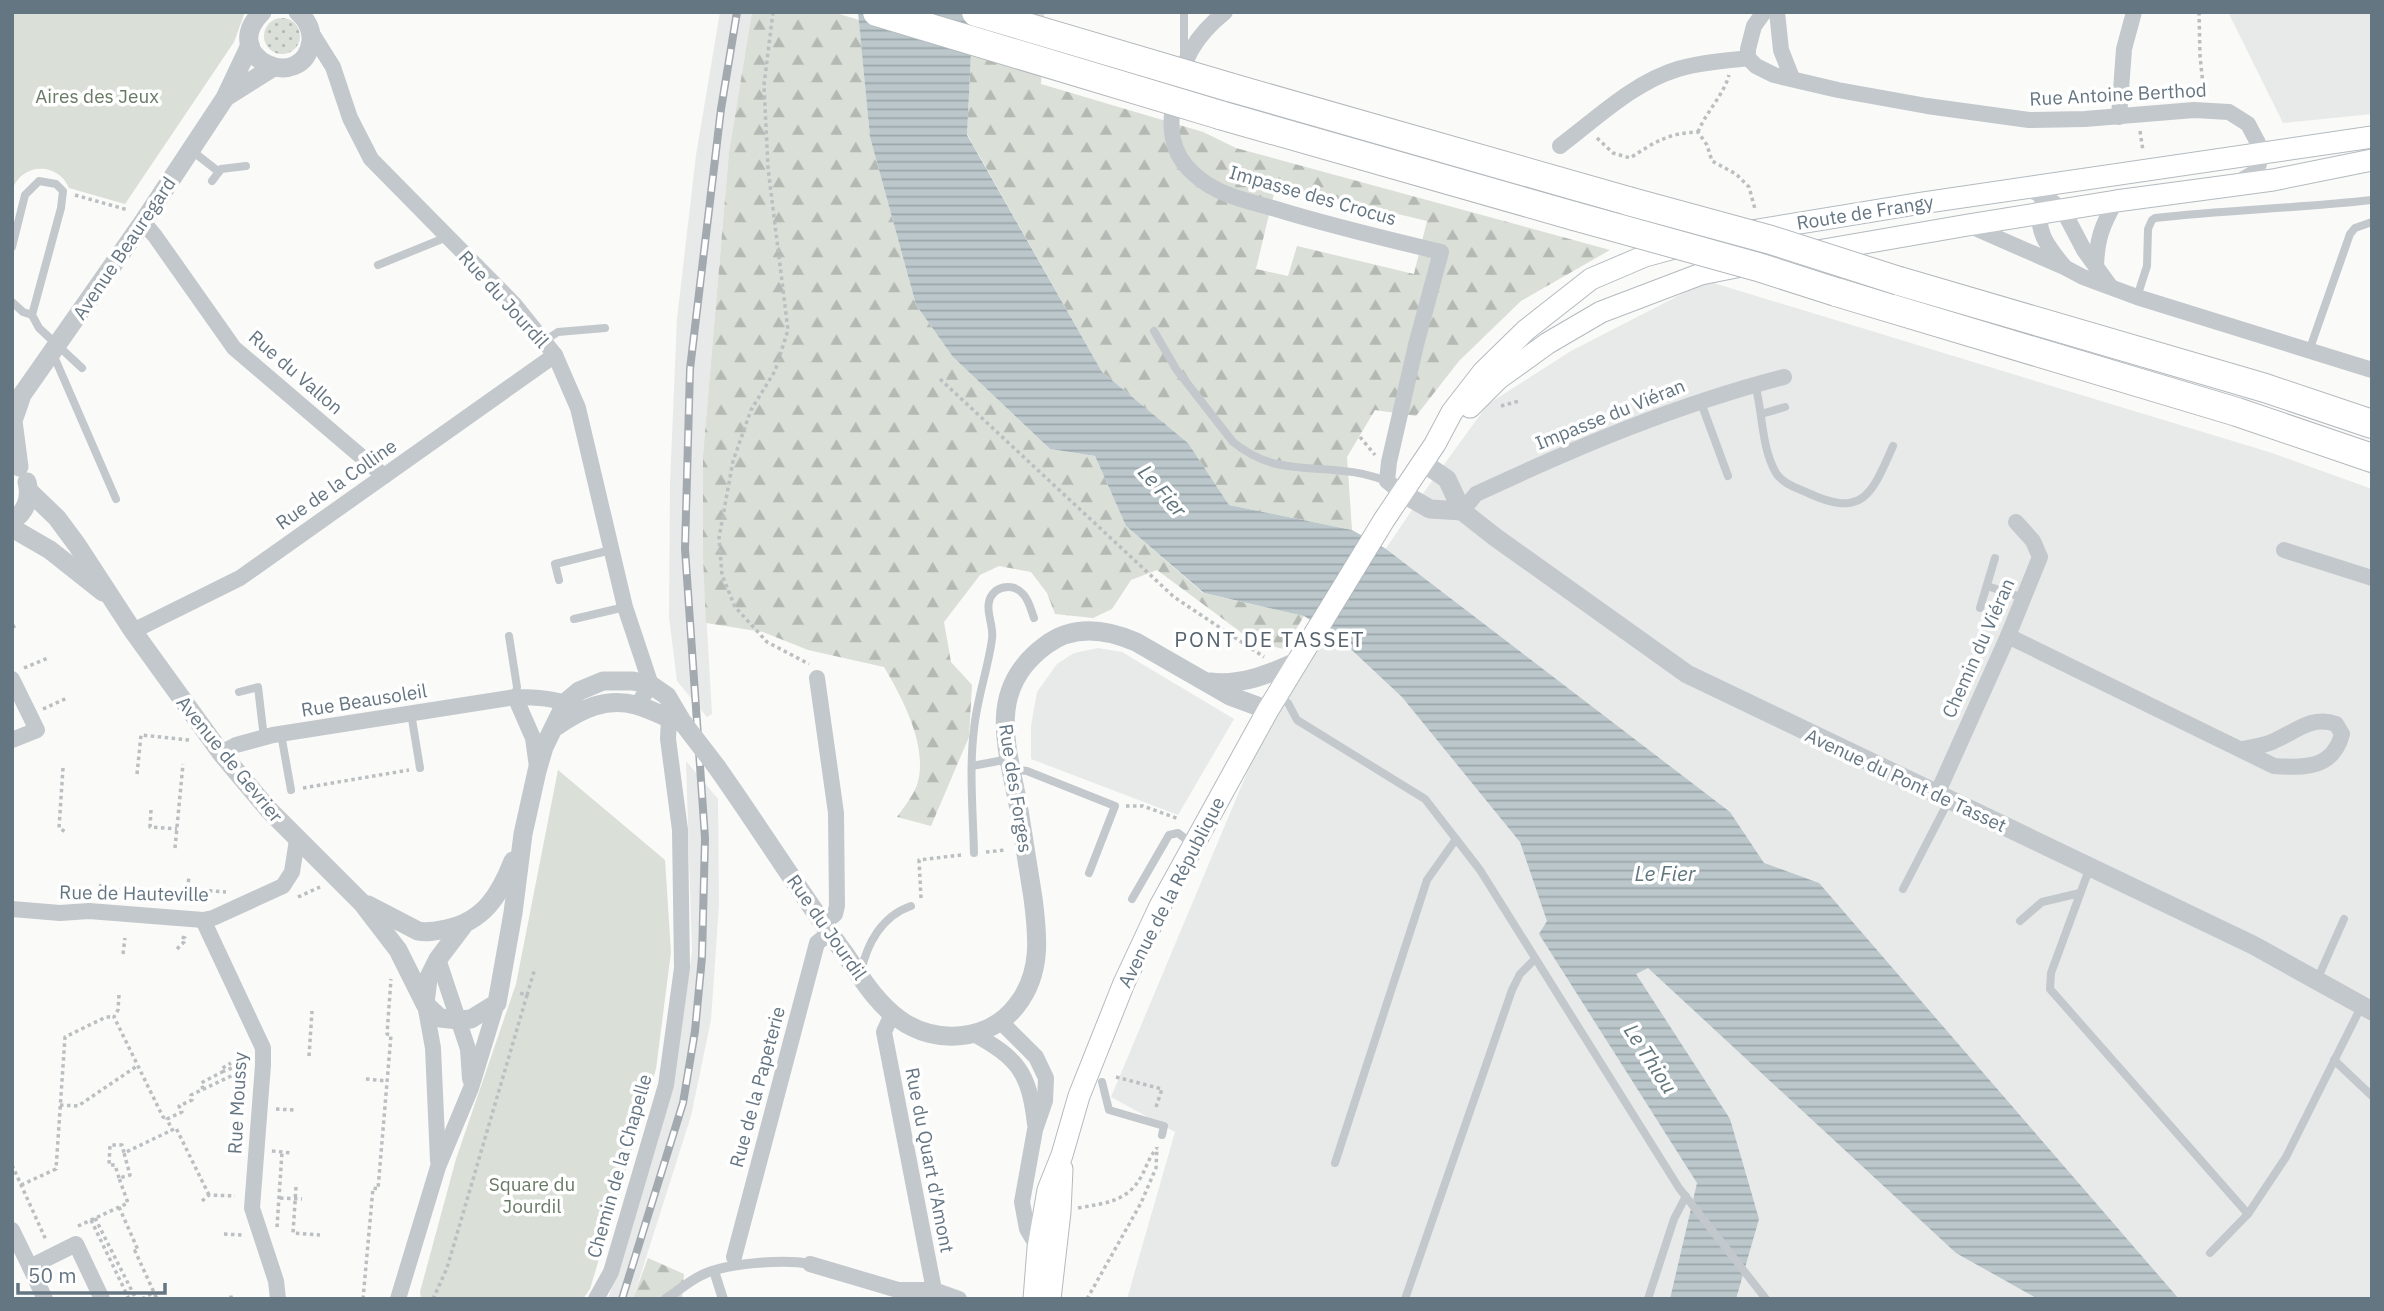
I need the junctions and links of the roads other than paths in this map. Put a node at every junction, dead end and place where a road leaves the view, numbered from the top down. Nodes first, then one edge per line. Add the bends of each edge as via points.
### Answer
1 (262, 12) edge
2 (877, 12) edge
3 (976, 12) edge
4 (1184, 12) edge
5 (1225, 12) edge
6 (1764, 12) edge
7 (1777, 12) edge
8 (2134, 12) edge
9 (304, 19) edge
10 (250, 45) junction
11 (1741, 59) junction
12 (1184, 63) junction
13 (272, 68) junction
14 (1792, 78) junction
15 (225, 98) junction
16 (2119, 117) junction
17 (2372, 137) edge
18 (1560, 146) dead end
19 (190, 150) junction
20 (2259, 152) junction
21 (2372, 160) edge
22 (246, 166) dead end
23 (219, 172) junction
24 (212, 181) dead end
25 (2232, 186) junction
26 (2372, 200) edge
27 (2052, 201) junction
28 (2116, 201) junction
29 (143, 222) junction
30 (2372, 222) edge
31 (1968, 225) junction
32 (447, 237) junction
33 (12, 247) edge
34 (378, 265) dead end
35 (2096, 266) junction
36 (2064, 267) junction
37 (2110, 286) junction
38 (2137, 298) junction
39 (12, 302) edge
40 (32, 315) junction
41 (605, 328) dead end
42 (1154, 331) dead end
43 (544, 341) junction
44 (55, 349) junction
45 (2309, 351) junction
46 (555, 355) junction
47 (82, 368) dead end
48 (2372, 370) edge
49 (1784, 377) dead end
50 (1755, 384) junction
51 (1700, 400) junction
52 (17, 403) edge
53 (1785, 407) dead end
54 (1761, 414) junction
55 (2372, 425) edge
56 (1892, 446) dead end
57 (1429, 453) junction
58 (2372, 458) edge
59 (16, 465) edge
60 (384, 476) junction
61 (1728, 476) dead end
62 (1394, 487) junction
63 (29, 491) junction
64 (116, 499) dead end
65 (1462, 511) junction
66 (12, 522) edge
67 (2016, 522) dead end
68 (12, 528) edge
69 (611, 550) junction
70 (2284, 550) dead end
71 (1995, 558) dead end
72 (2372, 578) edge
73 (559, 580) dead end
74 (1987, 586) junction
75 (2024, 597) junction
76 (115, 602) junction
77 (625, 607) junction
78 (1980, 608) dead end
79 (1034, 618) dead end
80 (574, 619) dead end
81 (133, 631) junction
82 (509, 636) dead end
83 (2008, 636) junction
84 (1309, 641) joint
85 (1296, 662) junction
86 (15, 675) edge
87 (817, 678) road end
88 (1202, 681) junction
89 (651, 685) junction
90 (239, 692) dead end
91 (515, 697) junction
92 (1272, 703) junction
93 (636, 705) junction
94 (573, 706) junction
95 (411, 713) junction
96 (675, 716) junction
97 (281, 734) junction
98 (264, 738) junction
99 (12, 740) edge
100 (2242, 749) junction
101 (221, 753) junction
102 (1010, 764) junction
103 (972, 766) junction
104 (420, 768) road end
105 (537, 771) junction
106 (290, 790) road end
107 (1943, 797) junction
108 (523, 834) junction
109 (1456, 839) junction
110 (297, 840) junction
111 (1192, 844) junction
112 (974, 853) dead end
113 (2090, 867) junction
114 (1089, 873) dead end
115 (1903, 889) dead end
116 (2080, 893) junction
117 (1132, 899) dead end
118 (362, 903) junction
119 (911, 906) dead end
120 (12, 909) edge
121 (2344, 919) dead end
122 (203, 920) junction
123 (2020, 921) dead end
124 (463, 926) junction
125 (826, 929) junction
126 (425, 933) junction
127 (438, 959) junction
128 (1535, 959) junction
129 (860, 975) junction
130 (2317, 980) junction
131 (498, 996) junction
132 (425, 1004) junction
133 (2367, 1008) edge
134 (892, 1014) junction
135 (459, 1020) junction
136 (1001, 1022) junction
137 (974, 1034) junction
138 (2334, 1060) junction
139 (1102, 1082) dead end
140 (471, 1088) junction
141 (2372, 1096) edge
142 (1035, 1130) junction
143 (1162, 1135) road end
144 (1062, 1155) junction
145 (1335, 1163) dead end
146 (438, 1167) junction
147 (1688, 1199) junction
148 (2248, 1214) junction
149 (12, 1230) edge
150 (1038, 1248) junction
151 (2210, 1253) dead end
152 (734, 1257) dead end
153 (810, 1264) joint
154 (30, 1267) junction
155 (1055, 1268) junction
156 (714, 1271) junction
157 (934, 1290) junction
158 (721, 1295) edge
159 (400, 1298) edge
160 (1766, 1298) edge
161 (45, 1299) edge
162 (102, 1299) edge
163 (278, 1299) edge
164 (597, 1299) edge
165 (666, 1299) edge
166 (959, 1299) edge
167 (1034, 1299) edge
168 (1050, 1299) edge
169 (1405, 1299) edge
170 (1648, 1299) edge

1 - 10 street, Avenue Beauregard via 253,22
2 - 58 highway, bridge via 1220,115 1758,267 2237,412
3 - 55 highway, bridge via 1759,236 2265,388
4 - 12 lane
5 - 12 street, Impasse des Crocus via 1196,39
6 - 11 street
7 - 14 street via 1781,50
8 - 16 street via 2124,49
9 - 13 street, Avenue Beauregard via 311,40 305,56 289,67
9 - 32 street, Rue du Jourdil via 333,67 350,118 371,159
10 - 13 street via 254,55
10 - 15 street, Avenue Beauregard
11 - 14 street, Rue Antoine Berthod via 1764,72
11 - 18 street via 1675,70 1633,92
12 - 62 street, Impasse des Crocus via 1172,109 1171,134 1178,155 1201,180 1234,196 1321,223 1441,252 1394,439
13 - 15 street, Avenue Beauregard
14 - 16 street, Rue Antoine Berthod via 2001,118
15 - 19 street, Avenue Beauregard
16 - 20 street, Rue Antoine Berthod via 2224,111 2242,118 2253,131
17 - 20 main road, Route de Frangy
19 - 23 lane
19 - 29 street, Avenue Beauregard
20 - 25 street via 2254,173
20 - 27 main road, Route de Frangy
21 - 25 main road, Route de Frangy
22 - 23 lane
23 - 24 lane
25 - 28 main road, Route de Frangy
26 - 38 lane via 2155,218 2148,229 2147,266
27 - 28 main road, Route de Frangy
27 - 31 main road, Route de Frangy
27 - 35 street
27 - 36 street via 2041,232
27 - 57 main road, Route de Frangy via 2025,188 1758,229 1645,256 1591,279 1526,330 1483,372 1452,412
28 - 35 street via 2097,243
29 - 44 street, Avenue Beauregard
29 - 60 street, Rue du Vallon via 233,348
30 - 45 lane via 2350,234
31 - 36 street
31 - 57 main road, Route de Frangy via 1701,274 1601,312 1499,379
32 - 34 lane
32 - 43 street, Rue du Jourdil
33 - 40 lane via 25,195 39,181 56,184 63,191 61,208
35 - 37 street
36 - 37 street
37 - 38 street
38 - 45 street
39 - 40 lane
40 - 44 lane
41 - 43 lane via 558,332
42 - 62 lane via 1176,369 1245,452 1290,468 1344,471
43 - 46 street, Rue du Jourdil
44 - 47 lane
44 - 52 street, Avenue Beauregard
44 - 64 lane
45 - 48 street
46 - 60 street, Rue de la Colline
46 - 69 street, Rue du Jourdil via 578,408
49 - 50 street, Impasse du Viéran
50 - 51 street, Impasse du Viéran
50 - 54 lane
51 - 61 lane
51 - 65 street, Impasse du Viéran via 1536,466 1476,494
52 - 59 street, Avenue Beauregard via 13,421
53 - 54 lane
54 - 56 lane via 1777,476 1831,502 1847,504 1864,498 1876,485
57 - 62 main road, Route de Frangy
57 - 65 street, Avenue du Pont de Tasset
59 - 63 street, Avenue Beauregard
60 - 81 street, Rue de la Colline via 240,578
62 - 65 street via 1430,509
62 - 84 main road, Route de Frangy via 1384,520
63 - 66 street via 22,512
63 - 76 street, Avenue de Gevrier via 57,517
65 - 107 street, Avenue du Pont de Tasset via 1686,674
67 - 75 street, Chemin du Viéran via 2040,557
68 - 76 street, Avenue de Gevrier via 50,550
69 - 73 lane via 555,564
69 - 77 street, Rue du Jourdil
70 - 72 street
71 - 74 lane
74 - 75 lane
74 - 78 lane
75 - 83 street, Chemin du Viéran
76 - 81 street, Avenue de Gevrier
77 - 80 lane
77 - 89 street, Rue du Jourdil
79 - 103 lane via 1016,588 997,590 990,597 993,635 974,728
81 - 101 street, Avenue de Gevrier
82 - 91 lane
83 - 100 street
83 - 107 street, Chemin du Viéran
84 - 85 main road, Avenue de la République
85 - 88 street, Rue des Forges via 1240,682
85 - 92 main road, Avenue de la République
86 - 99 street via 37,730
87 - 125 street, Rue de la Papeterie via 836,813 837,906
88 - 92 street, Rue des Forges via 1230,696
88 - 102 street, Rue des Forges via 1121,635 1084,631 1061,635 1029,659 1010,687 1004,723
89 - 93 street
89 - 94 street, Avenue de Gevrier via 603,681 579,691
89 - 96 street, Rue du Jourdil via 667,696
90 - 98 lane via 258,687
91 - 94 street, Rue Beausoleil
91 - 95 street, Rue Beausoleil
91 - 105 street via 533,738
92 - 109 lane via 1289,704 1297,720 1425,799
92 - 111 main road, Avenue de la République
93 - 94 street, Avenue de Gevrier
93 - 96 street
94 - 105 street, Avenue de Gevrier via 544,747
95 - 97 street, Rue Beausoleil
95 - 104 lane
96 - 125 street, Rue du Jourdil, bridge via 716,766
96 - 164 street, Chemin de la Chapelle via 668,739 680,830 682,968 666,1086 611,1272
97 - 98 street, Rue Beausoleil
97 - 106 lane
98 - 101 street, Rue Beausoleil
100 - 100 street via 2274,766 2295,768 2330,757 2342,734 2336,724 2319,720 2275,741
101 - 110 street, Avenue de Gevrier
102 - 103 lane
102 - 114 lane via 1115,806
102 - 136 street, Rue des Forges via 1038,946 1026,991
103 - 112 lane
105 - 108 street, Avenue de Gevrier
107 - 113 street, Avenue du Pont de Tasset
107 - 115 lane
108 - 124 street, Avenue de Gevrier via 492,904
108 - 131 street, Avenue de Gevrier
109 - 128 lane
109 - 145 lane via 1427,880
110 - 118 street, Avenue de Gevrier
110 - 122 street, Rue de Hauteville via 292,872 283,886
111 - 117 lane via 1178,834 1169,835
111 - 144 main road, Avenue de la République via 1124,983 1079,1096
113 - 116 lane
113 - 130 street, Avenue du Pont de Tasset
116 - 123 lane via 2042,902
116 - 148 lane via 2051,973 2050,989
118 - 126 street, Avenue de Gevrier
118 - 132 street, Avenue de Gevrier via 398,950
119 - 129 lane via 880,926
120 - 122 street, Rue de Hauteville
121 - 130 lane
122 - 163 street, Rue Moussy via 263,1048 251,1197
124 - 126 street, Avenue de Gevrier
124 - 127 street, Avenue de Gevrier
125 - 129 street, Rue du Jourdil
125 - 152 street, Rue de la Papeterie via 817,943
126 - 127 street, Avenue de Gevrier
127 - 132 street, Avenue de Gevrier via 428,979
127 - 135 street, Avenue de Gevrier
128 - 147 lane
128 - 169 lane via 1512,990
129 - 134 street, Rue du Jourdil
130 - 133 street, Avenue du Pont de Tasset
131 - 135 street via 471,1019
131 - 140 street, Avenue de Gevrier
132 - 135 street via 440,1018
132 - 146 street, Avenue de Gevrier via 433,1048
133 - 138 lane
134 - 137 street, Rue du Jourdil via 926,1033
134 - 157 street, Rue du Quart d'Amont via 884,1032
135 - 140 street, Avenue de Gevrier via 468,1049
136 - 137 street, Rue du Jourdil
136 - 142 street via 1036,1057 1046,1077 1045,1101
137 - 142 street via 997,1047 1022,1072 1030,1090
138 - 141 lane
138 - 148 lane via 2286,1157
139 - 143 lane via 1109,1110 1164,1126
140 - 146 street, Avenue de Gevrier
142 - 150 street via 1023,1202 1024,1222
144 - 150 main road, Avenue de la République via 1048,1189
144 - 155 main road, Avenue de la République
146 - 159 street, Avenue de Gevrier
147 - 160 lane
147 - 170 lane via 1674,1219
148 - 151 lane
149 - 154 street
150 - 155 street
150 - 167 main road, Avenue de la République
153 - 156 street via 784,1261
153 - 157 street via 898,1290
154 - 161 street
154 - 162 street via 76,1244
155 - 168 main road, Avenue de la République
156 - 158 street
156 - 165 street
157 - 166 street

